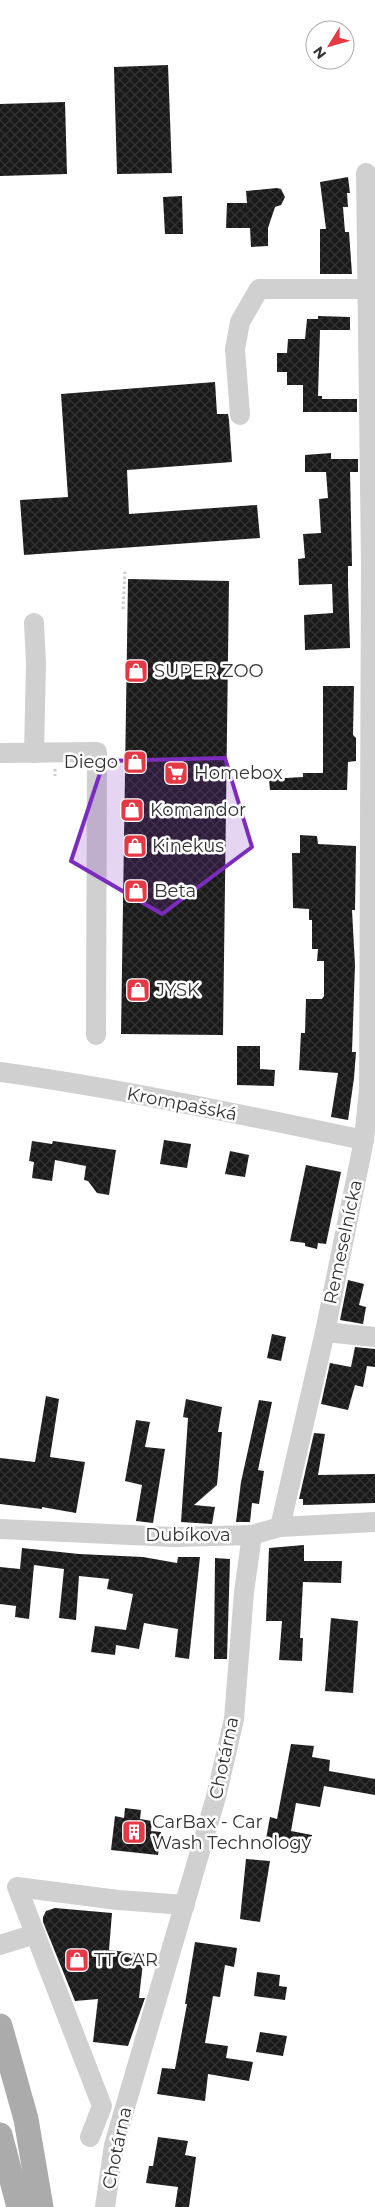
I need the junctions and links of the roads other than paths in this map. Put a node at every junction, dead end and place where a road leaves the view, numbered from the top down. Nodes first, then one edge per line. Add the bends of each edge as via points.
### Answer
1 (366, 173) dead end
2 (367, 289) junction
3 (371, 326) edge
4 (240, 415) dead end
5 (34, 623) dead end
6 (0, 753) edge
7 (34, 753) junction
8 (96, 1035) dead end
9 (0, 1072) edge
10 (372, 1089) edge
11 (364, 1140) junction
12 (325, 1332) junction
13 (375, 1337) edge
14 (375, 1522) edge
15 (280, 1527) junction
16 (0, 1528) edge
17 (252, 1535) junction
18 (185, 1905) junction
19 (35, 1934) junction
20 (0, 1944) edge
21 (0, 2026) edge
22 (0, 2134) edge
23 (90, 2137) dead end
24 (19, 2207) edge
25 (41, 2207) edge
26 (105, 2207) edge

1 - 2 street, Remeselnícka
2 - 3 street, Remeselnícka
2 - 4 street via 259,289 240,322 235,349
3 - 10 street, Remeselnícka
5 - 7 street
6 - 7 street
7 - 8 street via 97,752
9 - 11 street, Krompašská via 192,1104
10 - 11 street, Remeselnícka
11 - 12 street, Remeselnícka
12 - 13 street
12 - 15 street, Remeselnícka
14 - 15 street, Dubíkova
15 - 17 street, Dubíkova
16 - 17 street, Dubíkova via 174,1537
17 - 18 street, Chotárna via 234,1719
18 - 19 street via 17,1887
18 - 26 street, Chotárna via 114,2145
19 - 20 street
19 - 23 street via 102,2106
21 - 25 main road via 26,2119
22 - 24 main road

